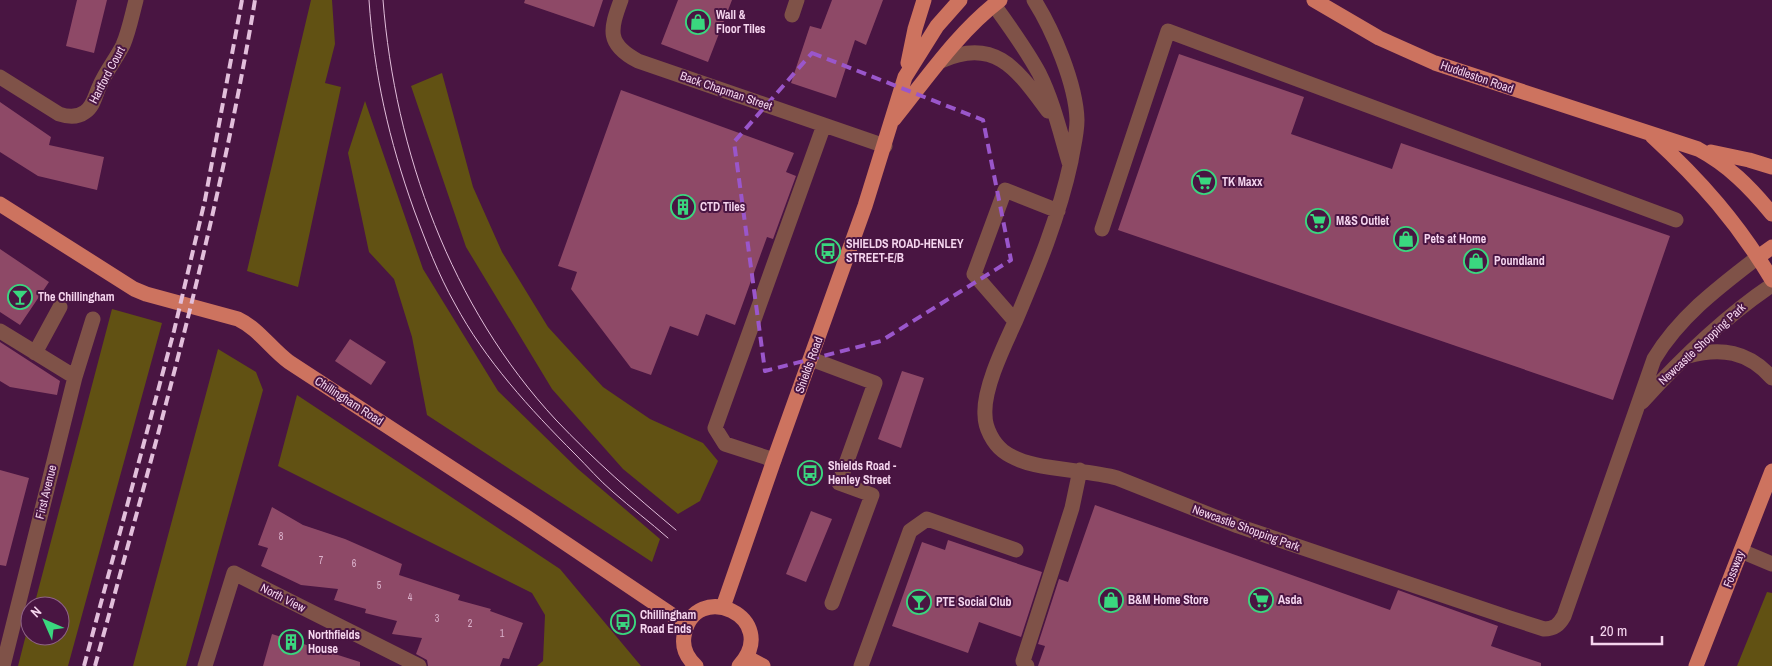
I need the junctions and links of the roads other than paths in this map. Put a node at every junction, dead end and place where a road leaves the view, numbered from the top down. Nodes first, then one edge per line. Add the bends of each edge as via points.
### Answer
1 (136, 0) edge
2 (621, 0) edge
3 (797, 0) edge
4 (924, 0) edge
5 (960, 0) edge
6 (1034, 0) edge
7 (1314, 0) edge
8 (995, 2) edge
9 (792, 15) dead end
10 (941, 61) junction
11 (0, 77) edge
12 (905, 77) junction
13 (892, 122) junction
14 (1058, 124) junction
15 (824, 125) junction
16 (1649, 134) junction
17 (885, 146) junction
18 (1698, 149) junction
19 (1070, 166) junction
20 (1772, 167) edge
21 (0, 204) edge
22 (1058, 211) junction
23 (1772, 214) edge
24 (1676, 220) dead end
25 (1102, 230) dead end
26 (1772, 247) edge
27 (1758, 257) junction
28 (1772, 280) edge
29 (1772, 285) edge
30 (60, 307) dead end
31 (93, 319) dead end
32 (1015, 321) junction
33 (0, 331) edge
34 (35, 353) junction
35 (1684, 357) junction
36 (811, 359) junction
37 (75, 377) junction
38 (1772, 378) edge
39 (1637, 407) junction
40 (774, 460) junction
41 (1080, 470) junction
42 (1772, 471) edge
43 (1016, 550) dead end
44 (1741, 551) junction
45 (1772, 564) edge
46 (832, 603) dead end
47 (723, 607) junction
48 (687, 625) junction
49 (742, 661) edge
50 (3, 666) edge
51 (205, 666) edge
52 (419, 666) edge
53 (696, 666) edge
54 (762, 666) edge
55 (861, 666) edge
56 (1027, 666) edge
57 (1696, 666) edge

1 - 11 street, Hartford Court via 123,45 87,112 68,117 59,114
2 - 15 street, Back Chapman Street via 612,30 618,47 627,55
3 - 9 street
4 - 12 main road
5 - 12 main road, Shields Road via 937,26
6 - 19 street, Newcastle Shopping Park via 1061,54 1076,108 1076,136
7 - 16 main road, Huddleston Road via 1379,38 1435,63
8 - 10 main road, Shields Road
8 - 14 street via 1040,75
10 - 13 main road, Shields Road
10 - 14 street via 974,52 1002,60 1023,78
12 - 13 main road, Shields Road
13 - 17 main road, Shields Road
14 - 19 street
15 - 17 street, Back Chapman Street
15 - 40 street via 714,428 725,444
16 - 18 main road, Huddleston Road
16 - 27 main road, Huddleston Road via 1714,197
17 - 36 main road, Shields Road
18 - 20 main road
18 - 23 main road, Huddleston Road via 1729,168
19 - 22 street, Newcastle Shopping Park
21 - 48 main road, Chillingham Road via 146,294 238,319 256,330 276,353 289,362
22 - 32 street, Newcastle Shopping Park
22 - 32 street via 1005,190 974,274
24 - 25 street via 1168,31
26 - 27 main road
27 - 28 main road, Huddleston Road
27 - 39 street, Newcastle Shopping Park via 1708,296 1671,333 1654,358
29 - 35 street, Newcastle Shopping Park via 1738,309
30 - 34 street
31 - 37 street, First Avenue
32 - 41 street, Newcastle Shopping Park via 986,401 984,415 987,427 993,440 1014,458 1054,468
33 - 34 street
34 - 37 street
35 - 38 street via 1706,351 1736,354 1751,360
35 - 39 street, Newcastle Shopping Park
36 - 40 main road, Shields Road
36 - 46 street via 876,383 839,483 872,495
37 - 50 street, First Avenue
39 - 41 street, Newcastle Shopping Park via 1564,616 1560,623 1549,629 1238,526 1117,478
40 - 47 main road, Shields Road
41 - 56 street via 1072,508 1023,661
42 - 44 main road, Fossway
43 - 55 street via 927,519 910,531
44 - 45 street
44 - 57 main road, Fossway
47 - 48 main road via 706,608
47 - 49 main road via 740,616 751,636
48 - 53 main road via 683,643 688,659
49 - 54 main road
51 - 52 street, North View via 234,573

